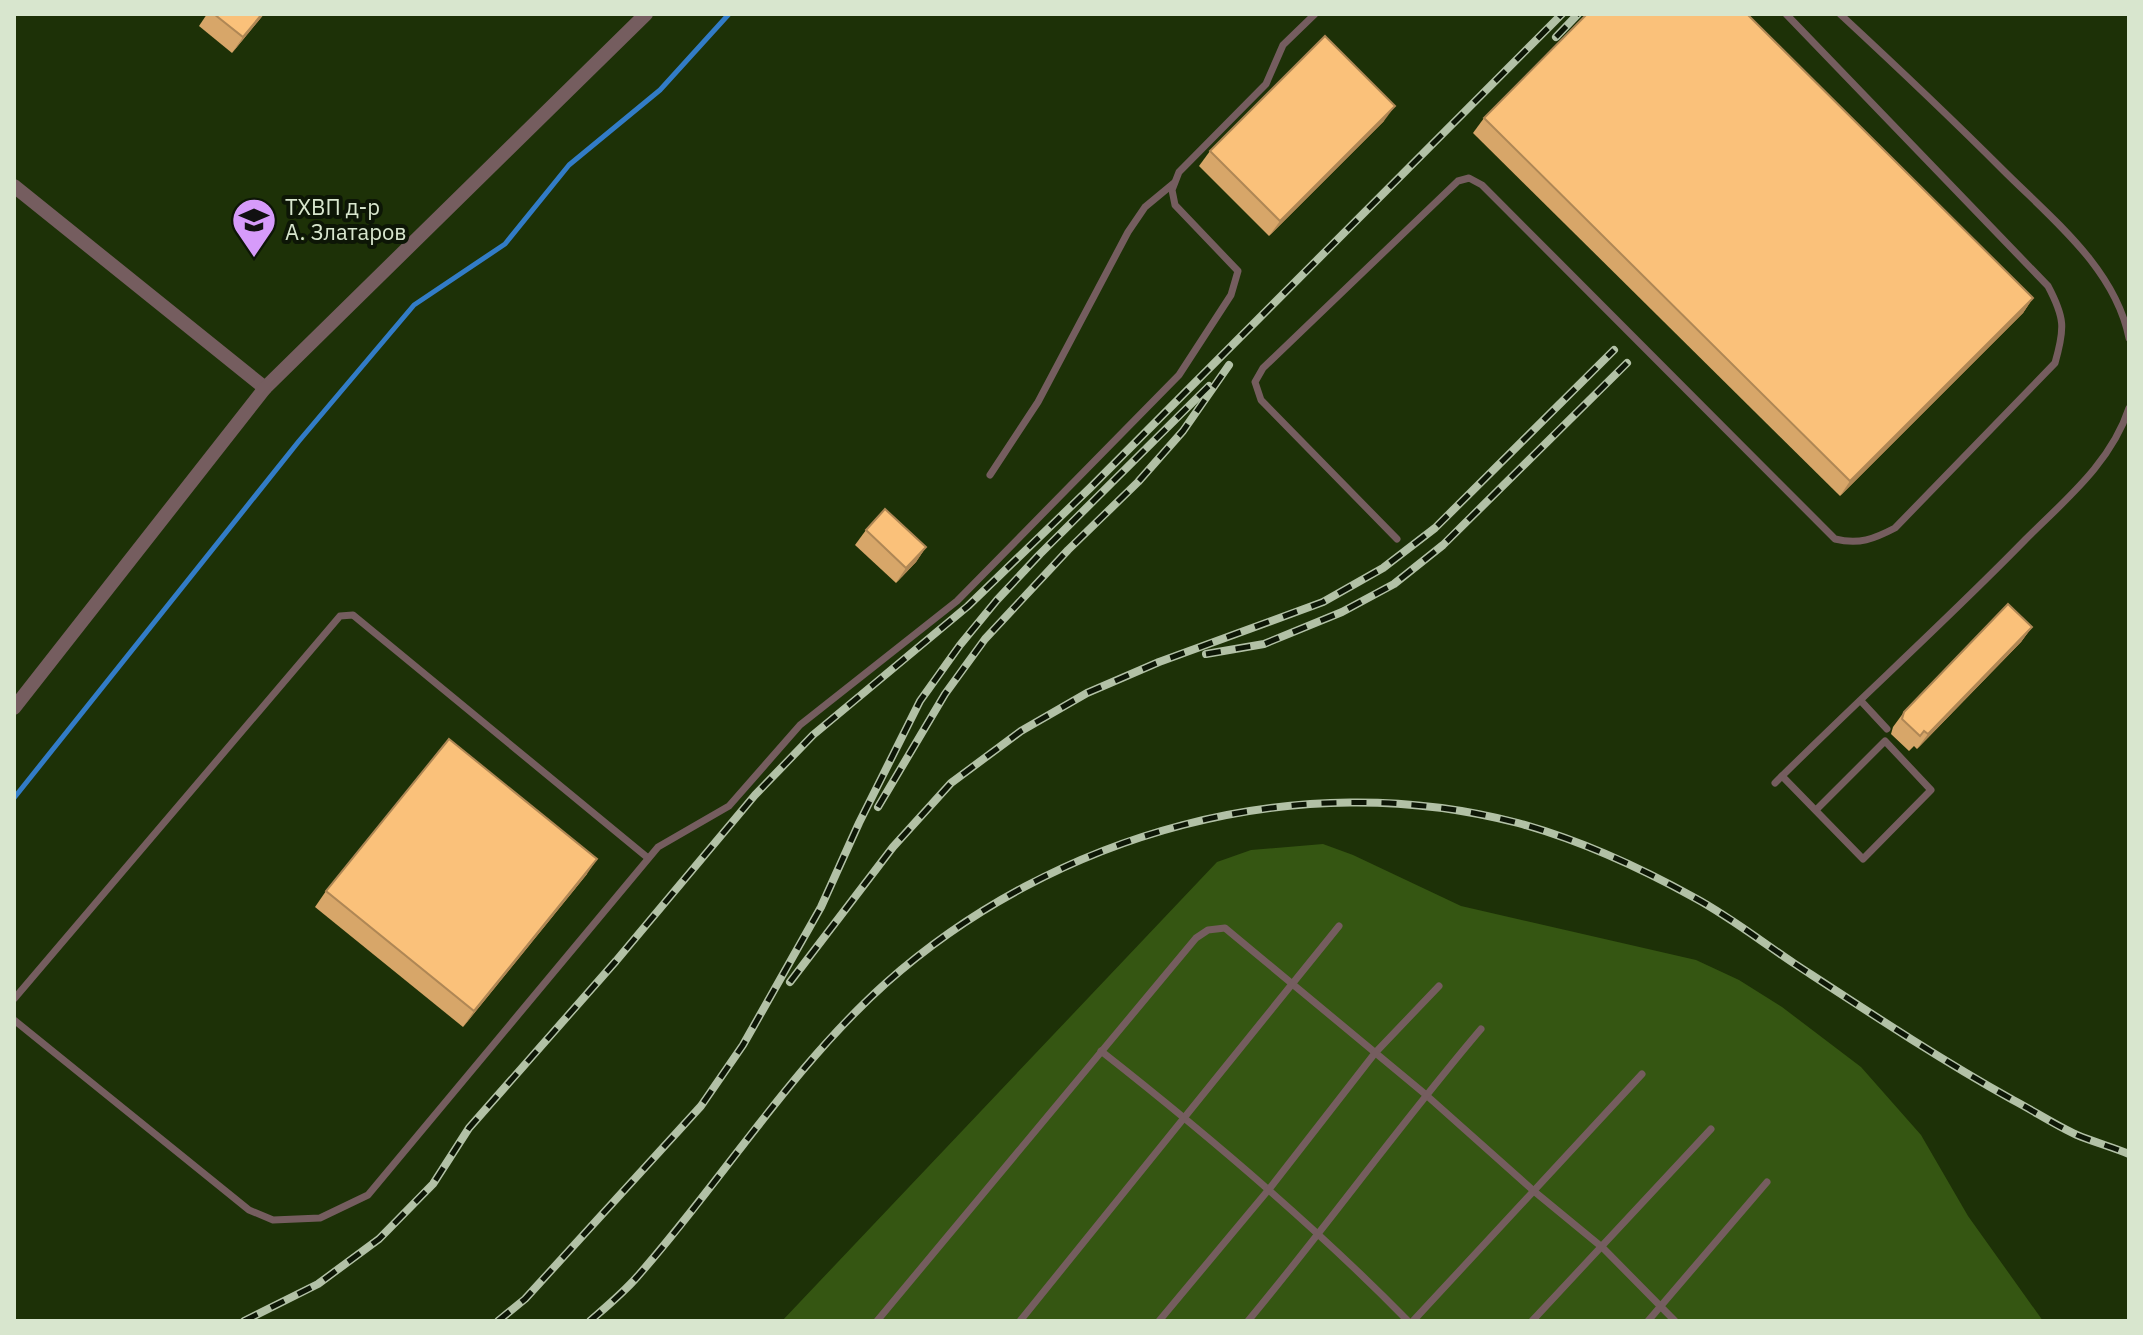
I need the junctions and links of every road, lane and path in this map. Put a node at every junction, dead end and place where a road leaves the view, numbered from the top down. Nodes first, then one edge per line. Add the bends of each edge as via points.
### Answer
1 (646, 14) edge
2 (1315, 14) edge
3 (1786, 14) edge
4 (1840, 14) edge
5 (1175, 181) junction
6 (14, 186) edge
7 (2129, 338) edge
8 (265, 388) junction
9 (2129, 408) edge
10 (990, 475) dead end
11 (1397, 539) dead end
12 (1861, 701) junction
13 (14, 708) edge
14 (1887, 729) dead end
15 (1782, 776) junction
16 (1775, 783) dead end
17 (1816, 810) junction
18 (648, 858) junction
19 (1339, 926) dead end
20 (1291, 986) junction
21 (1439, 986) dead end
22 (14, 999) edge
23 (14, 1020) edge
24 (1481, 1029) dead end
25 (1101, 1051) junction
26 (1375, 1053) junction
27 (1642, 1074) dead end
28 (1425, 1094) junction
29 (1185, 1117) junction
30 (1711, 1129) dead end
31 (1767, 1182) dead end
32 (1270, 1188) junction
33 (1535, 1192) junction
34 (1321, 1234) junction
35 (1603, 1248) junction
36 (1660, 1308) junction
37 (1162, 1320) edge
38 (877, 1321) edge
39 (1020, 1321) edge
40 (1248, 1321) edge
41 (1411, 1321) edge
42 (1532, 1321) edge
43 (1648, 1321) edge
44 (1675, 1321) edge

1 - 8 street
2 - 5 lane via 1283,45 1266,84
3 - 11 lane via 2048,286 2061,310 2055,363 1895,528 1872,540 1835,539 1482,185 1469,178 1458,181 1274,357 1255,382 1261,400
4 - 7 lane via 2082,249 2125,319
5 - 10 lane via 1145,207 1128,232 1038,402
5 - 18 lane via 1175,205 1238,271 1231,295 1179,375 957,601 800,725 729,806
6 - 8 street
8 - 13 street
9 - 12 lane via 2121,433 2102,461
12 - 14 lane
12 - 15 lane
15 - 16 lane
15 - 17 lane
17 - 17 lane via 1863,859 1931,790 1885,741
18 - 22 lane via 353,615 340,616
18 - 23 lane via 368,1195 320,1218 273,1220 249,1210
19 - 20 lane
20 - 25 lane via 1225,928 1208,930
20 - 26 lane
20 - 29 lane
21 - 26 lane
24 - 28 lane
25 - 29 lane
25 - 38 lane
26 - 28 lane
26 - 32 lane
27 - 33 lane
28 - 33 lane
28 - 34 lane
29 - 32 lane
29 - 39 lane
30 - 35 lane
31 - 36 lane
32 - 34 lane
32 - 37 lane
33 - 35 lane
33 - 41 lane
34 - 40 lane
34 - 41 lane
35 - 36 lane
35 - 42 lane
36 - 43 lane
36 - 44 lane

